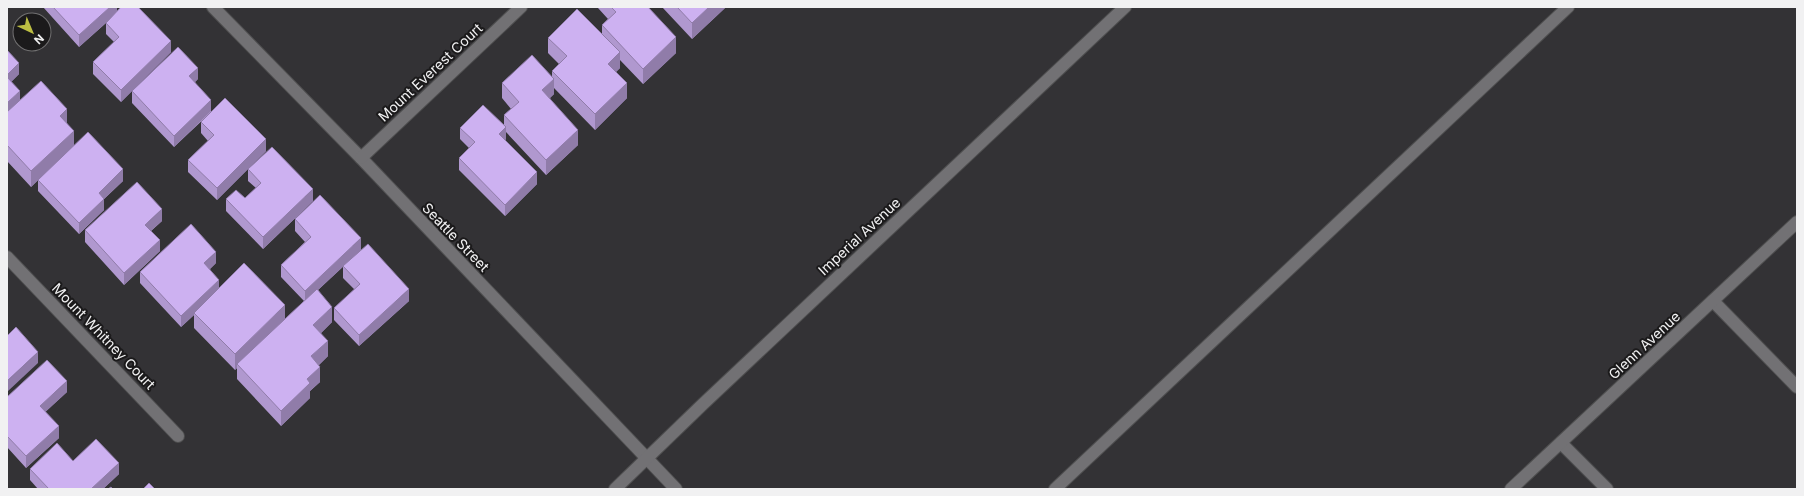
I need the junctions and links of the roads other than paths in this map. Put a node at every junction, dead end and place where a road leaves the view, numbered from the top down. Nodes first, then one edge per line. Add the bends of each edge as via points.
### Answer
1 (213, 7) edge
2 (521, 7) edge
3 (1125, 7) edge
4 (1568, 7) edge
5 (361, 158) junction
6 (1797, 222) edge
7 (7, 257) edge
8 (1713, 301) junction
9 (1797, 387) edge
10 (178, 436) dead end
11 (1561, 443) junction
12 (647, 459) junction
13 (615, 489) edge
14 (676, 489) edge
15 (1055, 489) edge
16 (1511, 489) edge
17 (1607, 489) edge

1 - 5 street, Seattle Street
2 - 5 street, Mount Everest Court
3 - 12 street, Imperial Avenue
4 - 15 street
5 - 12 street, Seattle Street
6 - 8 street, Glenn Avenue
7 - 10 street, Mount Whitney Court
8 - 9 street
8 - 11 street, Glenn Avenue
11 - 16 street, Glenn Avenue
11 - 17 street
12 - 13 street, Imperial Avenue
12 - 14 street, Seattle Street

